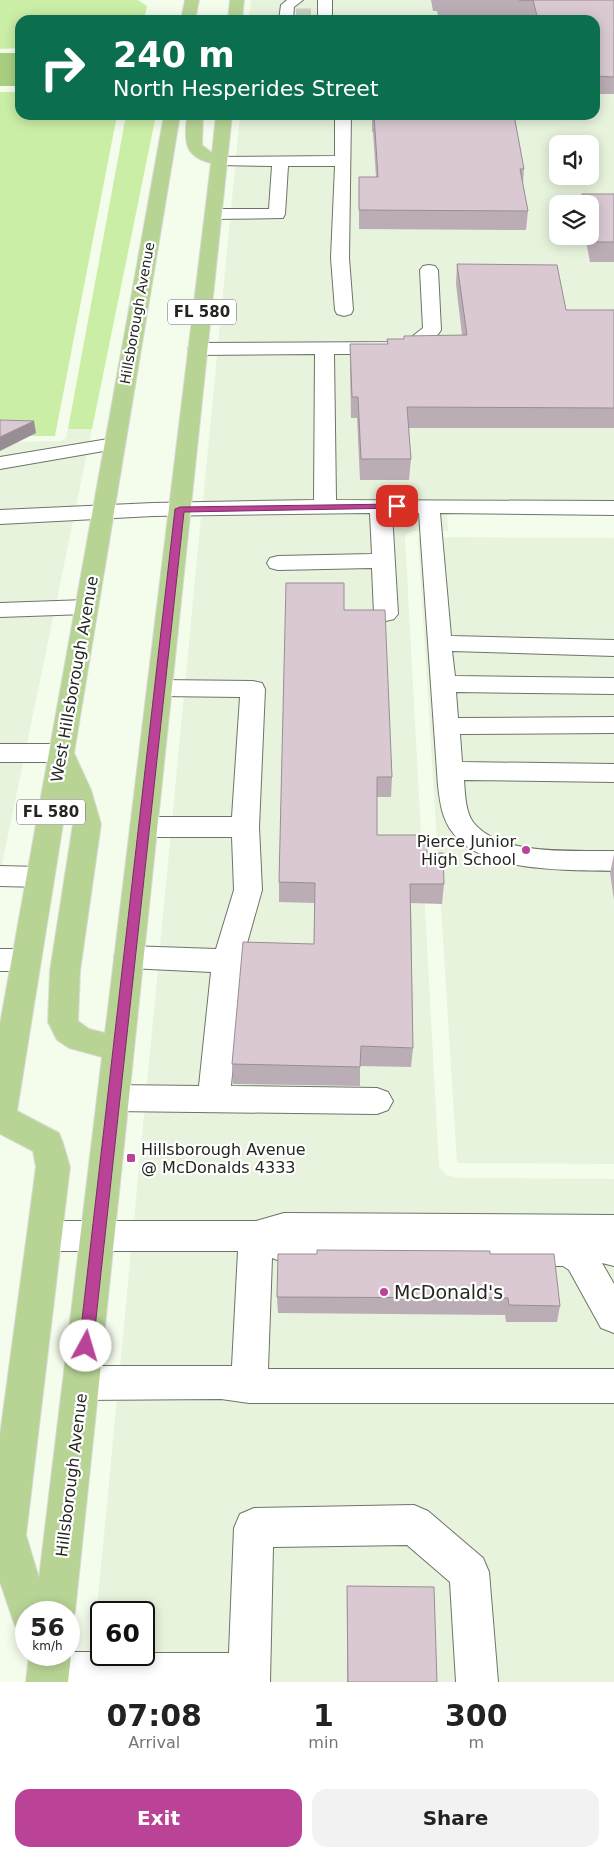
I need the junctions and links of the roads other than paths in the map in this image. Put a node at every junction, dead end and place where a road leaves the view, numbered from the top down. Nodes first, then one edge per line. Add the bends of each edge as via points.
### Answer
1 (192, 0) edge
2 (237, 0) edge
3 (189, 15) edge
4 (236, 15) edge
5 (171, 120) edge
6 (195, 120) edge
7 (223, 120) edge
8 (342, 120) edge
9 (219, 160) junction
10 (280, 161) junction
11 (343, 161) junction
12 (213, 214) junction
13 (429, 270) dead end
14 (344, 310) dead end
15 (324, 348) junction
16 (198, 349) junction
17 (114, 444) junction
18 (0, 463) edge
19 (381, 506) junction
20 (429, 506) junction
21 (325, 507) junction
22 (614, 508) edge
23 (180, 509) junction
24 (102, 510) junction
25 (0, 517) edge
26 (383, 561) junction
27 (278, 563) dead end
28 (86, 608) junction
29 (0, 610) edge
30 (386, 614) edge
31 (440, 643) junction
32 (614, 648) edge
33 (443, 684) junction
34 (614, 686) edge
35 (160, 688) junction
36 (614, 725) edge
37 (446, 726) junction
38 (0, 753) edge
39 (61, 753) junction
40 (450, 771) junction
41 (614, 773) edge
42 (144, 827) junction
43 (246, 827) junction
44 (614, 861) edge
45 (0, 876) edge
46 (40, 877) junction
47 (129, 957) junction
48 (13, 960) edge
49 (227, 961) junction
50 (119, 1049) junction
51 (113, 1098) junction
52 (214, 1099) junction
53 (377, 1101) dead end
54 (0, 1116) edge
55 (614, 1230) edge
56 (44, 1236) junction
57 (98, 1236) junction
58 (256, 1236) junction
59 (614, 1251) edge
60 (568, 1252) junction
61 (614, 1317) edge
62 (611, 1382) edge
63 (82, 1383) junction
64 (249, 1386) junction
65 (26, 1601) edge
66 (56, 1601) edge
67 (47, 1666) edge
68 (249, 1678) edge
69 (478, 1682) edge

1 - 3 main road
2 - 4 main road
5 - 17 main road, Hillsborough Avenue / FL 580
6 - 9 main road via 195,148 204,157
7 - 9 main road, Hillsborough Avenue / FL 580
8 - 11 street
9 - 10 street
9 - 12 main road, Hillsborough Avenue / FL 580
10 - 11 street
10 - 12 street via 277,214
11 - 14 street via 340,258
12 - 16 main road, Hillsborough Avenue / FL 580
13 - 15 street via 432,330 410,348
15 - 16 street
15 - 21 street
16 - 23 main road, Hillsborough Avenue / FL 580
17 - 18 street
17 - 24 main road, Hillsborough Avenue / FL 580
19 - 20 street
19 - 21 street
19 - 26 street
20 - 22 street
20 - 31 street
21 - 23 street
23 - 24 street
23 - 35 main road, Hillsborough Avenue / FL 580
24 - 25 street
24 - 28 main road, West Hillsborough Avenue / FL 580
26 - 27 street
26 - 30 street
28 - 29 street
28 - 39 main road, West Hillsborough Avenue / FL 580
31 - 32 street
31 - 33 street
33 - 34 street
33 - 37 street
35 - 42 main road, Hillsborough Avenue / FL 580
35 - 43 street via 253,689
36 - 37 street
37 - 40 street
38 - 39 street
39 - 46 main road, West Hillsborough Avenue / FL 580
39 - 50 main road via 78,790 87,824 65,971 63,1022 68,1031 80,1039
40 - 41 street
40 - 44 street via 455,814 464,830 479,841 504,853 533,858
42 - 43 street
42 - 47 main road, Hillsborough Avenue / FL 580
43 - 49 street via 248,890
45 - 46 street
46 - 48 main road, West Hillsborough Avenue / FL 580
47 - 49 street
47 - 50 main road, Hillsborough Avenue / FL 580
48 - 54 main road, West Hillsborough Avenue / FL 580
49 - 52 street
50 - 51 main road, Hillsborough Avenue / FL 580
51 - 52 street
51 - 57 main road, Hillsborough Avenue / FL 580
52 - 53 street
54 - 56 main road via 47,1143 53,1167
55 - 58 street via 284,1228
56 - 57 street
56 - 65 main road via 6,1535
57 - 58 street
57 - 63 main road, Hillsborough Avenue / FL 580
58 - 60 street via 291,1250
58 - 64 street
59 - 60 street via 605,1248
60 - 61 street via 581,1259
62 - 64 street
63 - 64 street via 221,1382
63 - 66 main road, Hillsborough Avenue / FL 580
67 - 68 street
68 - 69 street via 254,1528 414,1525 469,1572

